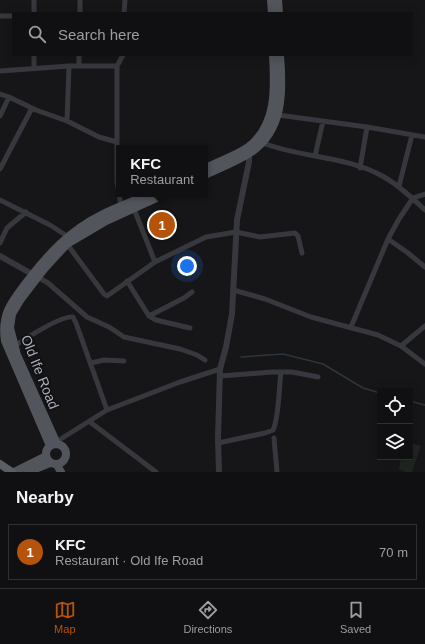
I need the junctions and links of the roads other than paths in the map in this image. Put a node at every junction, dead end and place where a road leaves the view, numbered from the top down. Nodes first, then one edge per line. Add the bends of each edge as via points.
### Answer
1 (34, 0) edge
2 (80, 0) edge
3 (125, 0) edge
4 (271, 0) edge
5 (278, 0) edge
6 (34, 12) edge
7 (80, 12) edge
8 (124, 12) edge
9 (272, 12) edge
10 (278, 12) edge
11 (0, 16) edge
12 (12, 16) edge
13 (34, 56) edge
14 (79, 56) edge
15 (122, 56) edge
16 (273, 56) edge
17 (280, 56) edge
18 (68, 66) junction
19 (79, 66) junction
20 (117, 66) junction
21 (34, 68) junction
22 (0, 70) edge
23 (0, 94) edge
24 (9, 97) junction
25 (32, 108) junction
26 (278, 115) junction
27 (0, 116) edge
28 (67, 121) junction
29 (323, 121) junction
30 (367, 127) junction
31 (412, 135) junction
32 (425, 137) edge
33 (117, 142) joint
34 (262, 143) junction
35 (249, 154) junction
36 (315, 156) junction
37 (208, 167) edge
38 (360, 168) junction
39 (0, 169) edge
40 (208, 174) edge
41 (399, 186) junction
42 (425, 194) edge
43 (120, 197) edge
44 (141, 197) edge
45 (159, 197) edge
46 (413, 198) junction
47 (0, 200) edge
48 (121, 206) junction
49 (134, 209) junction
50 (425, 210) edge
51 (26, 212) junction
52 (104, 218) junction
53 (236, 232) junction
54 (388, 239) junction
55 (67, 240) junction
56 (0, 243) edge
57 (302, 253) dead end
58 (0, 256) edge
59 (155, 262) junction
60 (425, 267) edge
61 (35, 275) junction
62 (127, 281) junction
63 (233, 290) junction
64 (192, 292) dead end
65 (149, 316) junction
66 (351, 326) junction
67 (425, 326) edge
68 (190, 328) dead end
69 (14, 346) junction
70 (401, 346) junction
71 (205, 360) dead end
72 (124, 361) dead end
73 (91, 363) junction
74 (425, 364) edge
75 (220, 369) junction
76 (281, 372) junction
77 (220, 376) junction
78 (318, 377) dead end
79 (107, 410) junction
80 (90, 422) junction
81 (274, 438) dead end
82 (218, 443) junction
83 (54, 444) junction
84 (0, 464) edge
85 (54, 464) edge
86 (13, 472) edge
87 (28, 472) edge
88 (156, 472) edge
89 (219, 472) edge
90 (277, 472) edge

1 - 6 street
2 - 7 street
3 - 8 street
4 - 9 main road
5 - 10 main road
11 - 12 street
13 - 21 street
14 - 19 street
15 - 20 street
16 - 37 main road via 274,102 263,132 245,149
17 - 26 main road via 282,92
18 - 19 street
18 - 21 street
18 - 28 street
19 - 20 street
20 - 33 street
21 - 22 street
23 - 24 street
24 - 25 street
24 - 27 street
25 - 28 street
25 - 39 street
26 - 29 street
26 - 34 main road
28 - 33 street
29 - 30 street
29 - 36 street
30 - 31 street
30 - 38 street
31 - 32 street
31 - 41 street
34 - 35 main road
34 - 36 street
35 - 40 main road
35 - 53 street
36 - 38 street
38 - 41 street via 377,173
41 - 46 street
42 - 46 street
43 - 48 street
44 - 48 main road, Old Ife Road
45 - 49 main road, Old Ife Road
46 - 50 street
46 - 54 street
47 - 51 street
48 - 52 main road, Old Ife Road
49 - 52 main road, Old Ife Road
49 - 59 street
51 - 55 street via 50,225
51 - 56 street via 7,228
52 - 55 main road, Old Ife Road
53 - 57 street via 267,237 295,233
53 - 59 street via 199,240
53 - 63 street
54 - 60 street
54 - 66 street
55 - 61 main road, Old Ife Road via 40,264
55 - 62 street via 104,294 111,295
58 - 61 street
59 - 62 street
61 - 69 main road, Old Ife Road via 12,314 10,328
61 - 71 street via 87,317 124,337 180,349
61 - 83 main road, Old Ife Road via 10,306 3,328 5,341
62 - 65 street
63 - 66 street via 312,317
63 - 75 street via 230,328
64 - 65 street
65 - 68 street
66 - 70 street
67 - 70 street
69 - 73 street via 53,322 69,316 73,317 76,323
69 - 83 main road, Old Ife Road
70 - 74 street
72 - 73 street via 104,360
73 - 79 street
75 - 77 street
75 - 79 street
76 - 77 street
76 - 78 street
76 - 82 street via 273,430
77 - 82 street
79 - 80 street
80 - 83 street
80 - 88 street
81 - 90 street
82 - 89 street
83 - 85 main road via 47,450
83 - 85 main road, Old Ife Road via 64,448 66,456 64,461
84 - 86 highway
85 - 86 main road
85 - 87 main road

